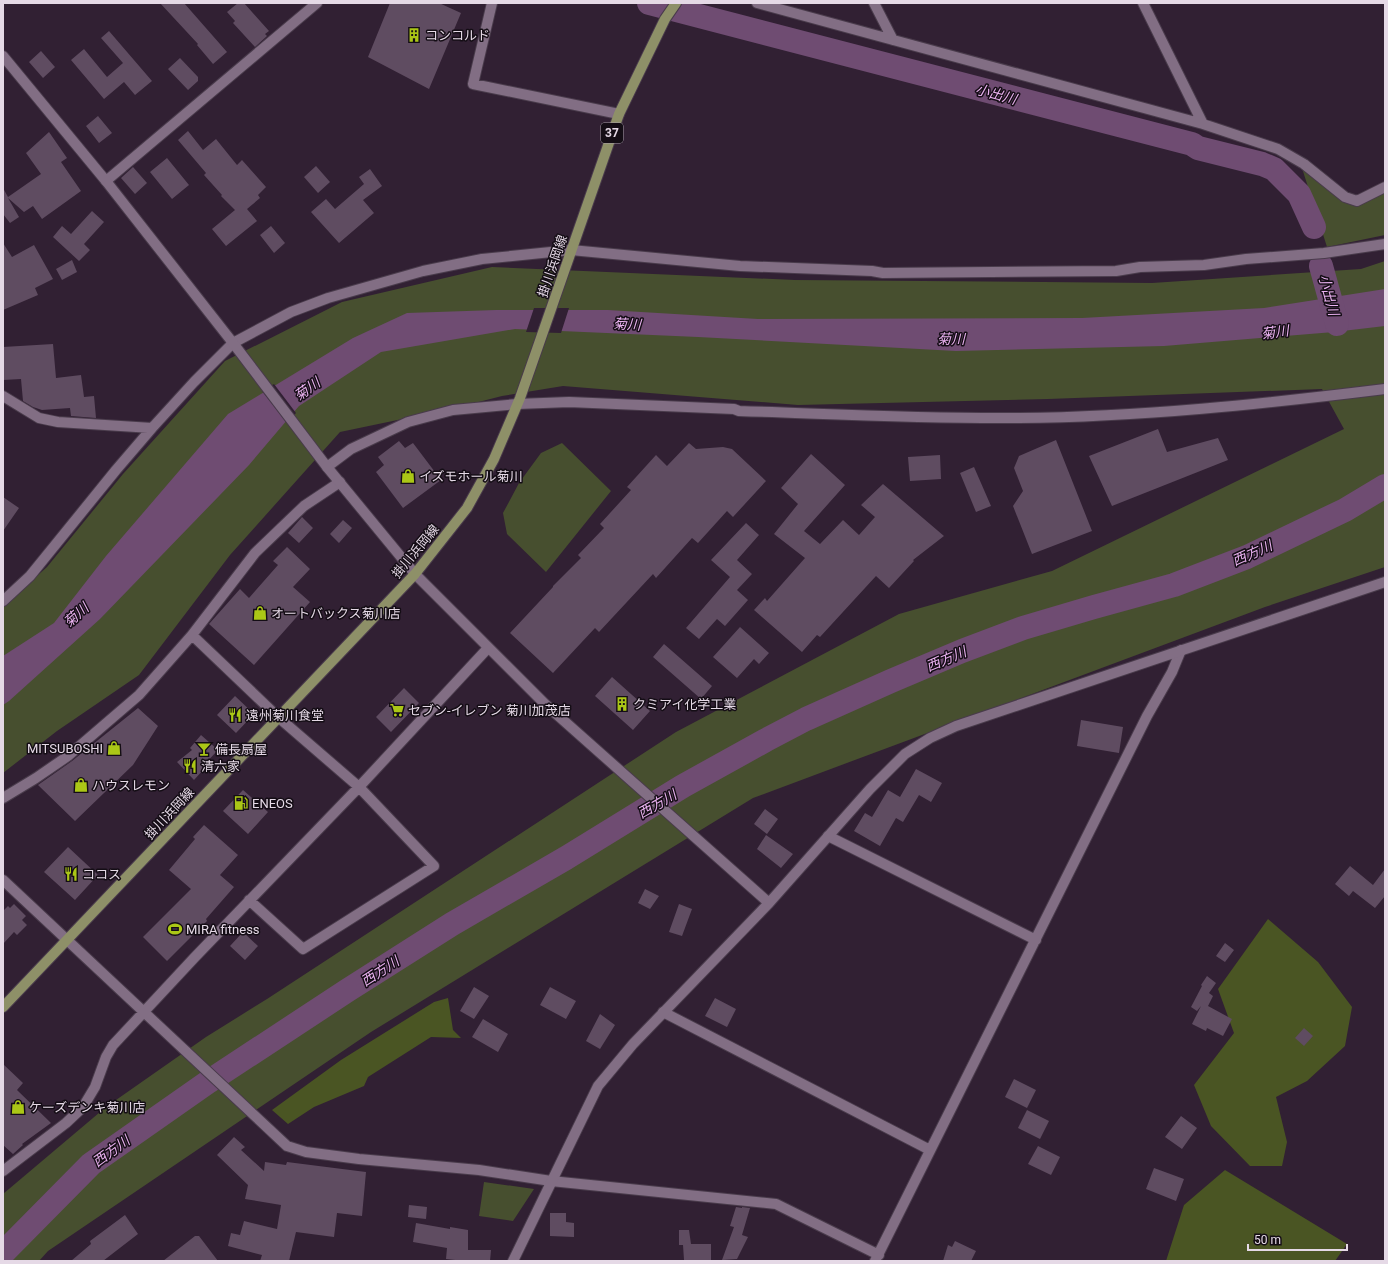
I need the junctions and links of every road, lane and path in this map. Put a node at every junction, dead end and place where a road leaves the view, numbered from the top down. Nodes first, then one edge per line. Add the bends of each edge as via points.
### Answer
1 (317, 3) edge
2 (492, 3) edge
3 (676, 3) edge
4 (757, 3) edge
5 (874, 3) edge
6 (1143, 3) edge
7 (893, 40) junction
8 (3, 56) edge
9 (619, 114) junction
10 (1203, 124) junction
11 (106, 181) junction
12 (1385, 187) edge
13 (1385, 244) edge
14 (571, 250) junction
15 (234, 345) junction
16 (1385, 389) edge
17 (3, 396) edge
18 (519, 401) junction
19 (152, 428) junction
20 (324, 463) junction
21 (340, 482) junction
22 (415, 574) junction
23 (1385, 582) edge
24 (3, 600) edge
25 (192, 635) junction
26 (488, 648) junction
27 (1181, 650) junction
28 (278, 717) junction
29 (358, 787) junction
30 (3, 798) edge
31 (828, 836) junction
32 (4, 883) edge
33 (250, 900) junction
34 (770, 903) junction
35 (67, 940) junction
36 (1036, 940) junction
37 (3, 1007) edge
38 (144, 1012) junction
39 (663, 1012) junction
40 (930, 1150) junction
41 (3, 1170) edge
42 (551, 1181) junction
43 (877, 1258) edge
44 (512, 1261) edge

1 - 11 street
2 - 9 street via 473,84
3 - 9 main road, 掛川浜岡線 / 37 via 665,19
4 - 7 street
5 - 7 street
6 - 10 street
7 - 10 street
8 - 11 street
9 - 14 main road, 掛川浜岡線 / 37
10 - 12 street via 1278,148 1304,164 1345,197 1357,201
11 - 15 street
13 - 14 street via 1204,265 1140,267 1116,271 883,273 740,266
14 - 15 street via 482,259 328,298 291,312
14 - 18 main road, 掛川浜岡線 / 37
15 - 19 street via 194,382
15 - 20 street
16 - 18 street via 1251,405 1122,415 1018,418 894,417
17 - 19 street via 39,418 58,422
18 - 20 street via 453,410 408,422
18 - 22 main road, 掛川浜岡線 / 37 via 494,459 467,508
19 - 24 street via 30,576
20 - 21 street
21 - 22 street
21 - 25 street via 304,506 255,553
22 - 26 street
22 - 28 main road, 掛川浜岡線 / 37
23 - 27 street
25 - 28 street
25 - 30 street via 138,695 68,756
26 - 29 street
26 - 34 street via 545,704
27 - 31 street via 956,726 930,738 900,759
27 - 36 street
28 - 29 street
28 - 35 main road, 掛川浜岡線 / 37
29 - 33 street
29 - 33 street via 434,866 303,949
31 - 34 street
31 - 36 street
32 - 35 street
33 - 38 street
34 - 39 street
35 - 37 main road, 掛川浜岡線 / 37
35 - 38 street
36 - 40 street
38 - 41 street via 113,1046 83,1107 66,1123
38 - 42 street via 287,1146 306,1152 479,1170
39 - 40 street
39 - 42 street via 598,1086
40 - 43 street
42 - 43 street via 776,1204
42 - 44 street

